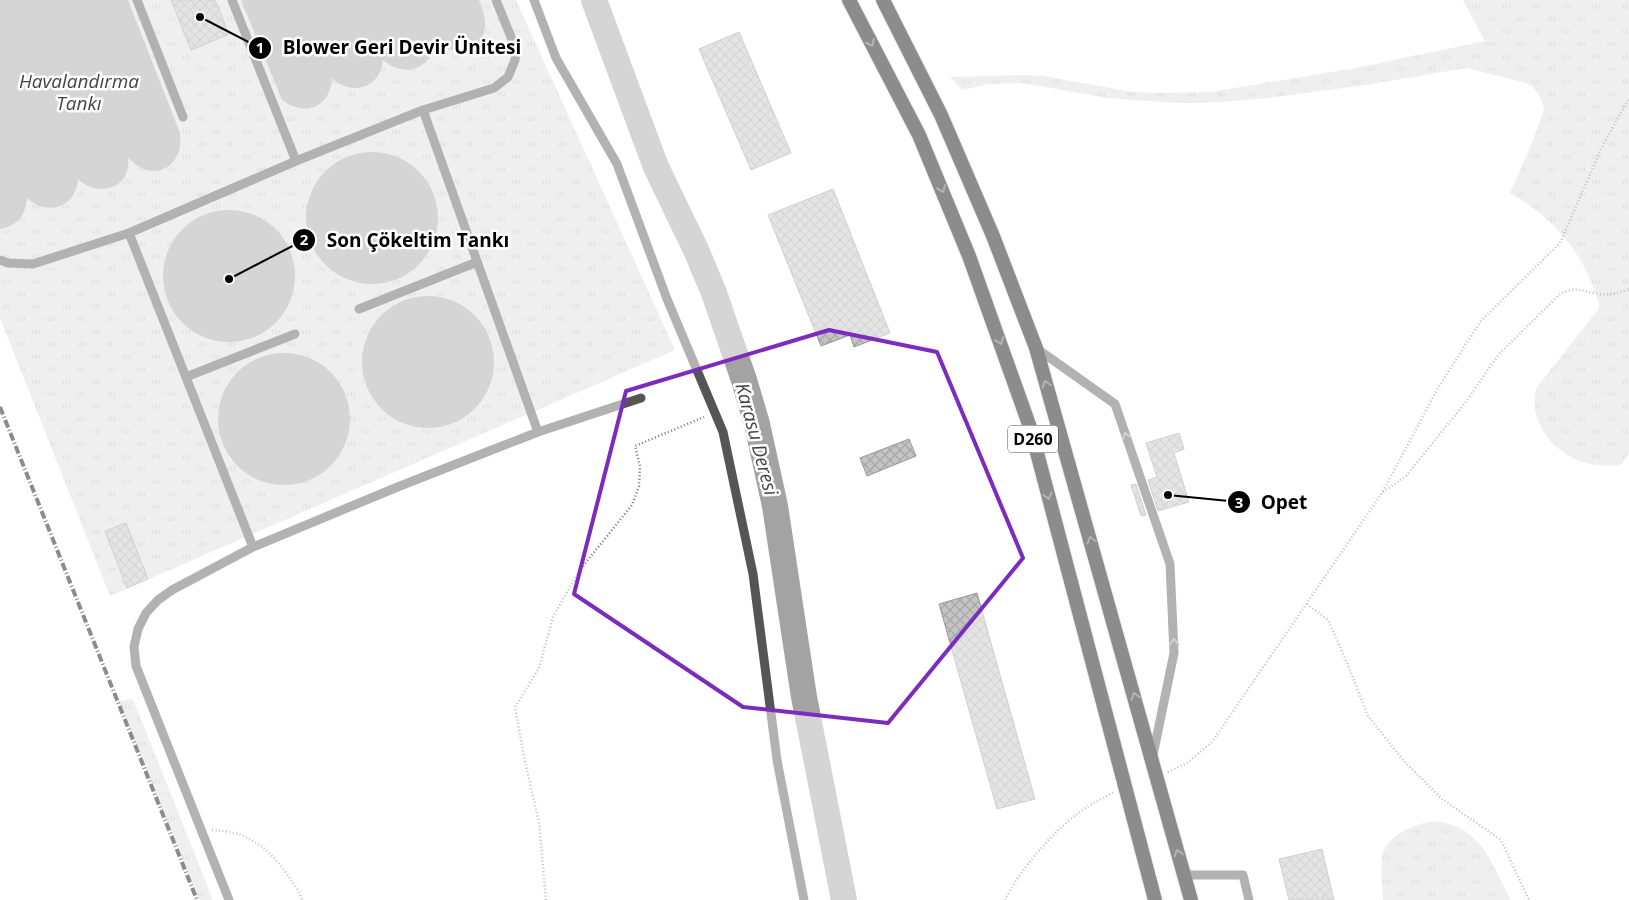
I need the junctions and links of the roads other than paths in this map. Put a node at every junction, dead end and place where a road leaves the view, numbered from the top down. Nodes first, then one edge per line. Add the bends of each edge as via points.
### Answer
1 (138, 0) edge
2 (232, 0) edge
3 (496, 0) edge
4 (534, 0) edge
5 (849, 0) edge
6 (883, 0) edge
7 (423, 110) junction
8 (183, 117) dead end
9 (296, 161) junction
10 (129, 233) junction
11 (0, 260) edge
12 (478, 262) junction
13 (359, 309) dead end
14 (295, 334) dead end
15 (1036, 348) junction
16 (186, 377) junction
17 (641, 398) dead end
18 (538, 432) junction
19 (253, 547) junction
20 (1152, 758) junction
21 (1184, 875) junction
22 (229, 900) edge
23 (804, 900) edge
24 (1155, 900) edge
25 (1191, 900) edge
26 (1248, 900) edge

1 - 8 lane
2 - 9 lane
3 - 7 lane via 516,51 508,77 494,88
4 - 23 lane via 556,58 617,164 667,299 723,432 753,574 777,760
5 -> 24 highway, D260 via 919,135 969,256 1031,430
6 - 15 highway, D260 via 941,115
7 - 9 lane
7 - 12 lane
9 - 10 lane
10 - 11 lane via 33,264
10 - 16 lane
12 - 13 lane
12 - 18 lane
14 - 16 lane
20 -> 15 highway, D260
20 -> 15 lane via 1174,653 1170,564 1116,404
16 - 19 lane
17 - 18 lane
18 - 19 lane
19 - 22 lane via 158,600 146,613 134,647 142,683
21 -> 20 highway, D260
21 - 25 highway, D260
21 - 26 lane via 1243,875

